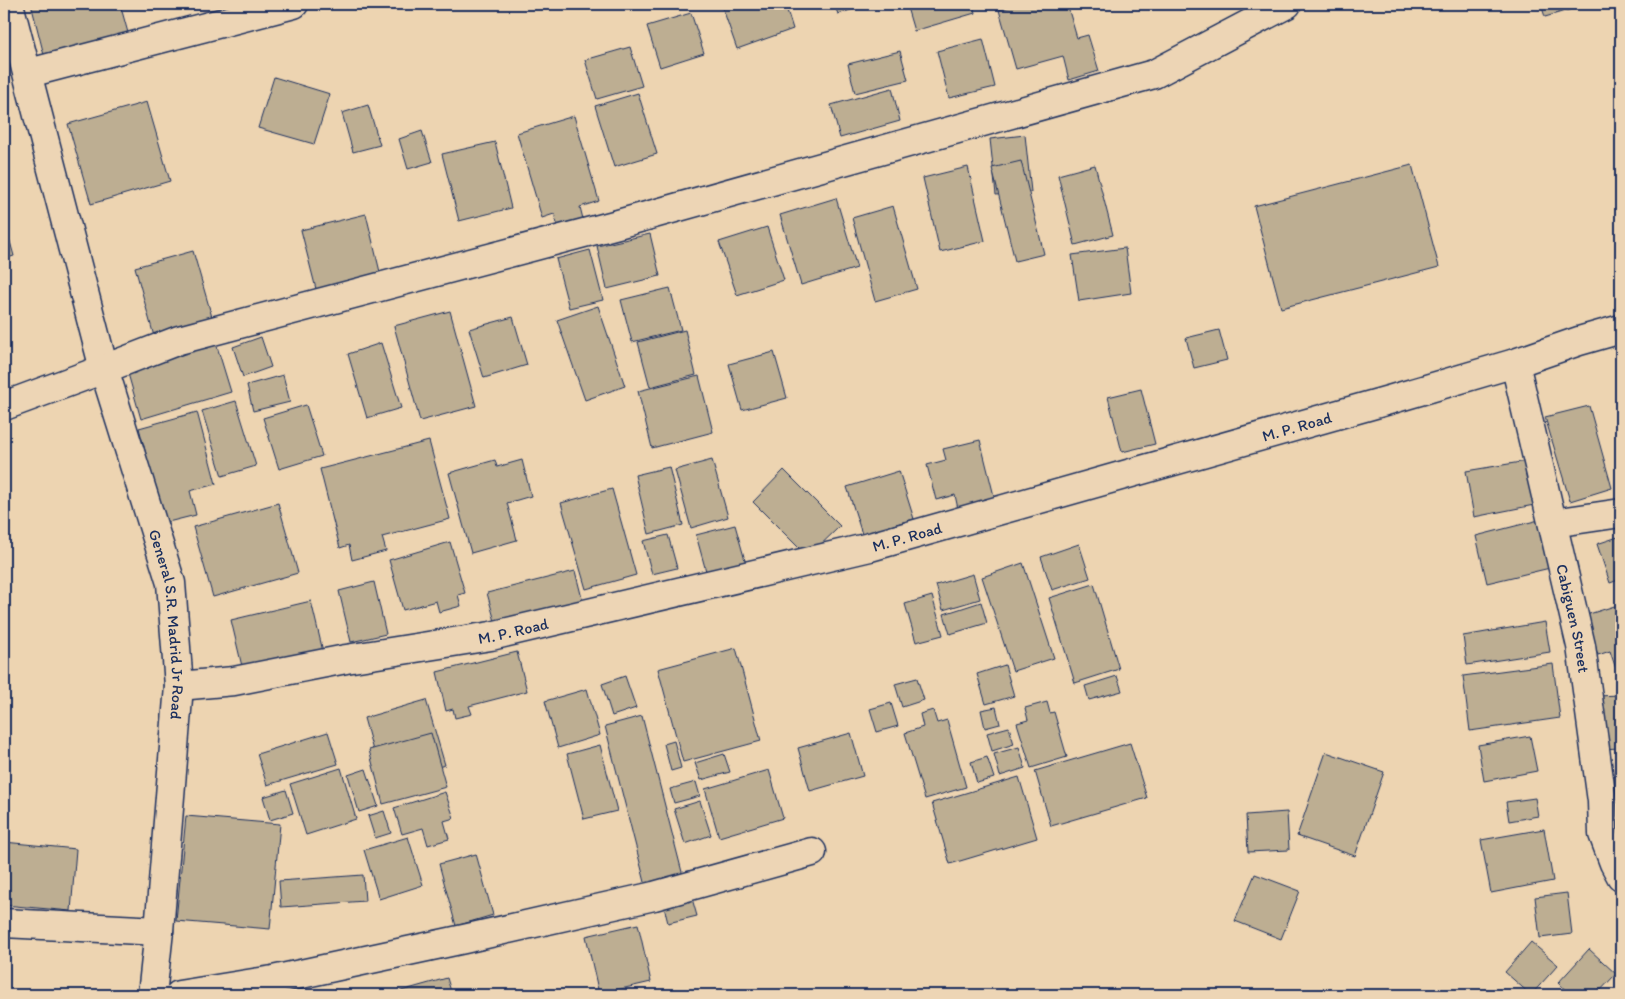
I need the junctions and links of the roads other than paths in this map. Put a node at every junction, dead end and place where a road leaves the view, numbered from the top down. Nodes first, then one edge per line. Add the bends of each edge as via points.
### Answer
1 (10, 4) edge
2 (294, 4) edge
3 (1287, 4) edge
4 (29, 73) junction
5 (1621, 329) edge
6 (1515, 363) junction
7 (104, 369) junction
8 (4, 406) edge
9 (1621, 513) edge
10 (1553, 523) junction
11 (179, 686) junction
12 (812, 852) dead end
13 (1621, 876) edge
14 (4, 923) edge
15 (159, 931) junction
16 (152, 995) edge
17 (179, 995) edge

1 - 4 street, General S.R. Madrid Jr Road
2 - 4 street
3 - 7 street via 1154,74 618,224 179,340
4 - 7 street, General S.R. Madrid Jr Road
5 - 6 street, M. P. Road
6 - 10 street, Cabiguen Street
6 - 11 street, M. P. Road via 870,547 491,636 346,659 234,682
7 - 8 street
7 - 11 street, General S.R. Madrid Jr Road via 171,583
9 - 10 street
10 - 13 street, Cabiguen Street via 1581,646 1602,801 1603,834
11 - 15 street, General S.R. Madrid Jr Road
12 - 17 street via 654,896 474,937 272,980
14 - 15 street
15 - 16 street, General S.R. Madrid Jr Road

